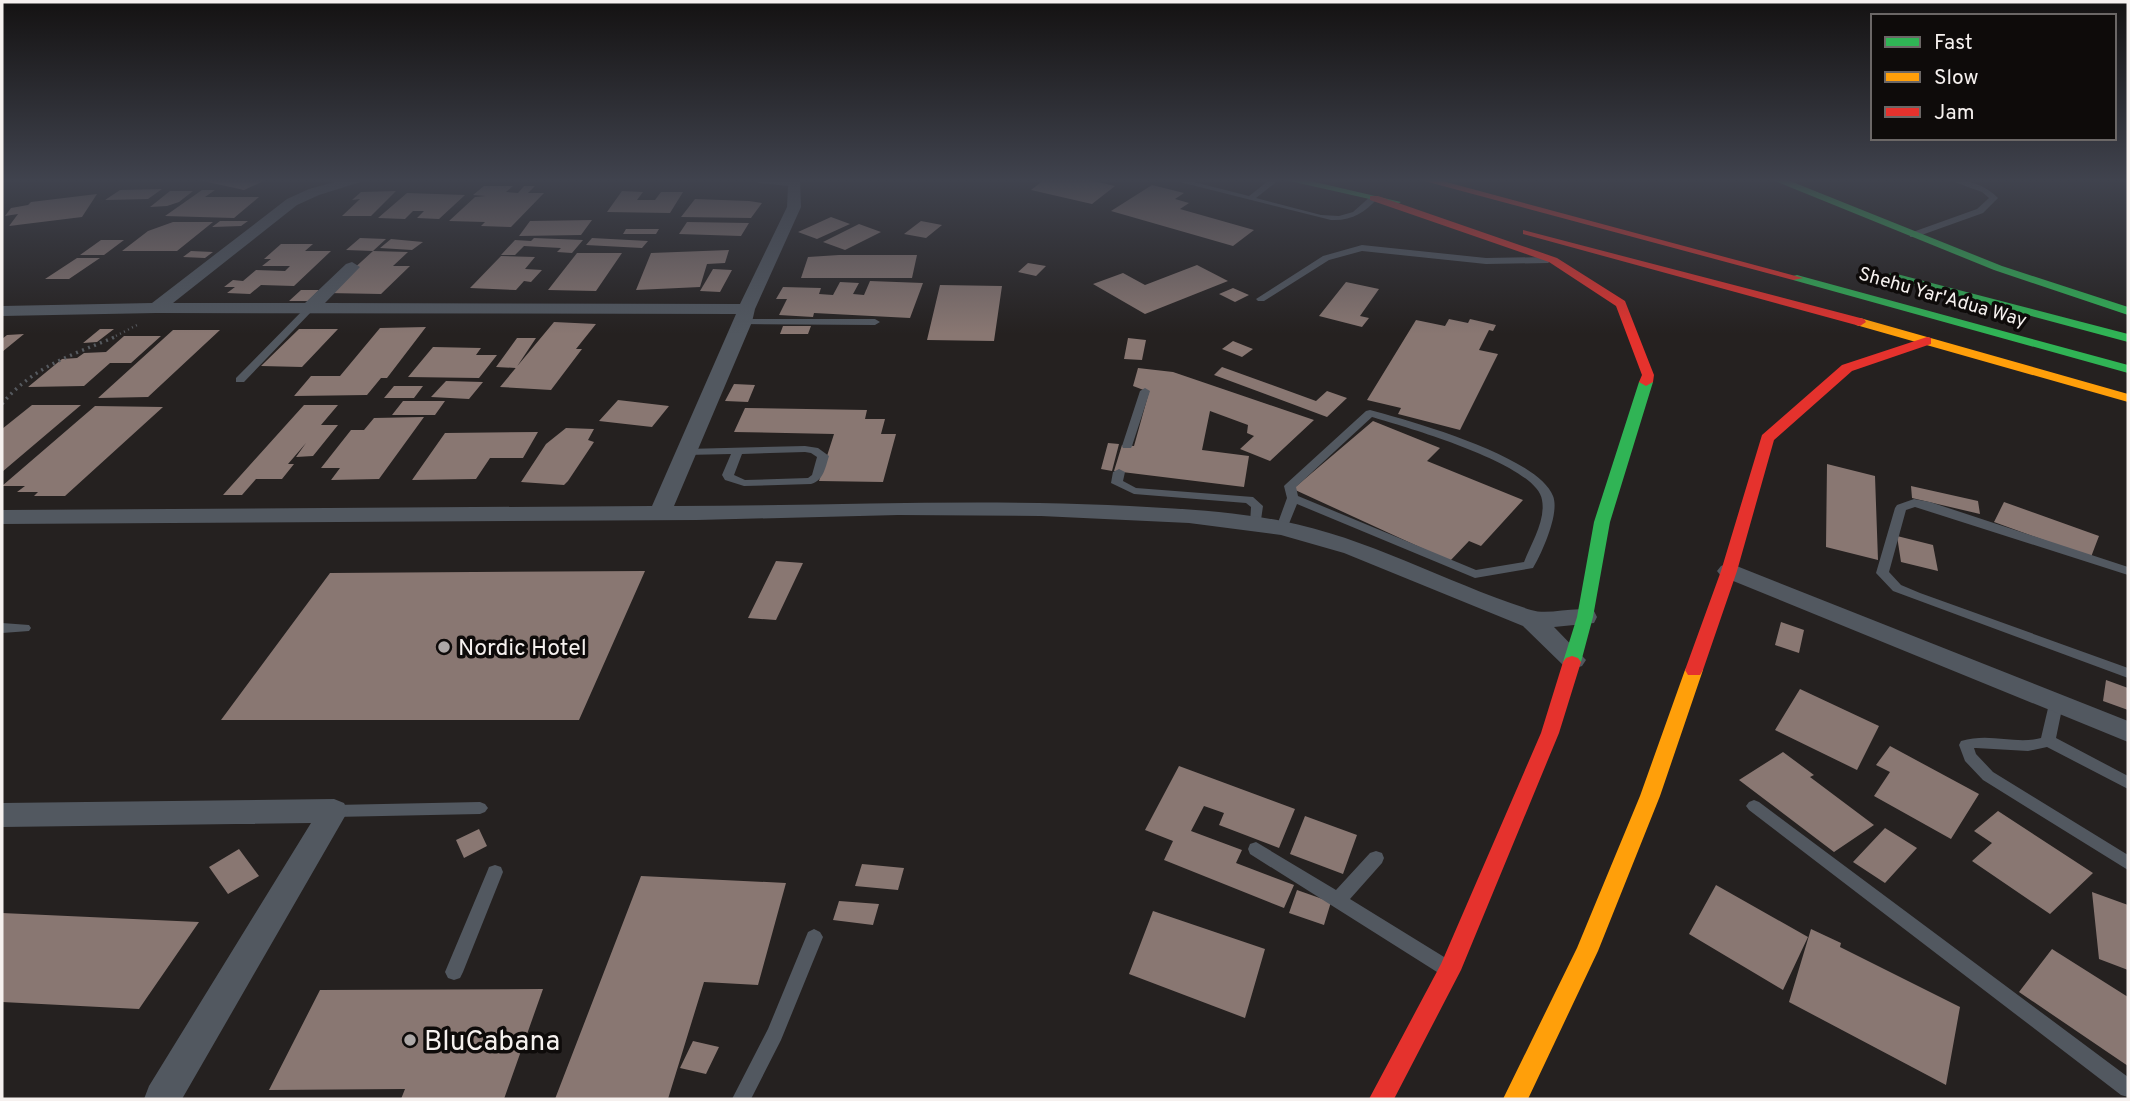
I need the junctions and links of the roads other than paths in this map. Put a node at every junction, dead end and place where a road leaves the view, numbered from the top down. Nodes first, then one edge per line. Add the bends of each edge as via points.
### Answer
1 (256, 230) edge
2 (783, 230) edge
3 (1470, 230) edge
4 (1512, 230) edge
5 (1520, 230) edge
6 (1623, 230) edge
7 (1901, 230) edge
8 (1926, 230) edge
9 (1913, 235) junction
10 (1496, 239) junction
11 (1553, 260) junction
12 (1486, 261) junction
13 (352, 267) dead end
14 (1878, 272) dead end
15 (1261, 299) dead end
16 (156, 308) junction
17 (310, 308) junction
18 (2, 311) edge
19 (2128, 311) edge
20 (745, 315) junction
21 (875, 322) dead end
22 (1993, 332) junction
23 (2128, 337) edge
24 (1927, 341) junction
25 (2128, 369) edge
26 (2128, 379) edge
27 (240, 380) dead end
28 (1145, 391) dead end
29 (2128, 398) edge
30 (1128, 446) dead end
31 (738, 451) junction
32 (686, 453) junction
33 (1119, 472) dead end
34 (1293, 498) junction
35 (660, 513) junction
36 (2, 517) edge
37 (1256, 524) junction
38 (1282, 528) junction
39 (1729, 571) junction
40 (2128, 571) edge
41 (1585, 617) junction
42 (1532, 620) junction
43 (2, 628) edge
44 (24, 628) dead end
45 (1573, 660) junction
46 (2128, 673) edge
47 (2056, 704) junction
48 (2128, 732) edge
49 (2048, 741) junction
50 (2128, 783) edge
51 (1754, 806) dead end
52 (480, 808) dead end
53 (334, 811) junction
54 (2, 815) edge
55 (1256, 849) dead end
56 (1376, 858) dead end
57 (2128, 863) edge
58 (495, 872) dead end
59 (1338, 900) junction
60 (814, 937) dead end
61 (1450, 970) junction
62 (454, 972) dead end
63 (2128, 1088) edge
64 (162, 1099) edge
65 (741, 1099) edge
66 (1381, 1099) edge
67 (1515, 1099) edge

1 - 16 street
2 - 20 street
3 - 10 main road
4 - 10 main road
5 - 24 main road
6 - 22 main road, Shehu Yar'Adua Way
7 - 9 main road
8 - 9 lane
9 - 19 main road
10 - 11 main road
10 - 12 lane
11 - 12 lane
11 - 41 main road via 1621,304 1648,375 1602,523
12 - 15 lane via 1362,248 1326,258
13 - 17 street
14 - 23 main road, Shehu Yar'Adua Way
16 - 17 street
16 - 18 street
17 - 20 street
17 - 27 lane
20 - 21 lane
20 - 32 street
22 - 25 main road, Shehu Yar'Adua Way
22 - 26 main road
24 - 29 main road
24 - 39 main road via 1847,368 1767,438
28 - 30 lane
31 - 31 lane via 728,475 744,483 811,481 822,456 805,449
31 - 32 lane
32 - 35 street
33 - 37 lane via 1117,484 1134,491 1249,500 1257,506
34 - 34 lane via 1290,486 1302,472 1370,413 1436,432 1528,473 1547,494 1549,508 1529,565 1475,574
34 - 38 lane
35 - 36 street
35 - 37 street via 1041,509
37 - 38 street
38 - 42 street via 1352,548
39 - 47 street
39 - 67 main road via 1650,796 1587,951
40 - 46 lane via 1914,503 1900,509 1882,573 1897,588 1915,596
41 - 42 street
41 - 45 main road
42 - 45 street
43 - 44 lane
45 - 61 main road via 1550,733
47 - 48 street
47 - 49 lane
49 - 50 lane
49 - 57 lane via 2037,747 1978,740 1966,745 1970,757 1988,776
51 - 63 lane
52 - 53 lane
53 - 54 street
53 - 64 street
55 - 59 lane
56 - 59 lane
58 - 62 lane
59 - 61 lane
60 - 65 lane via 775,1034
61 - 66 main road

